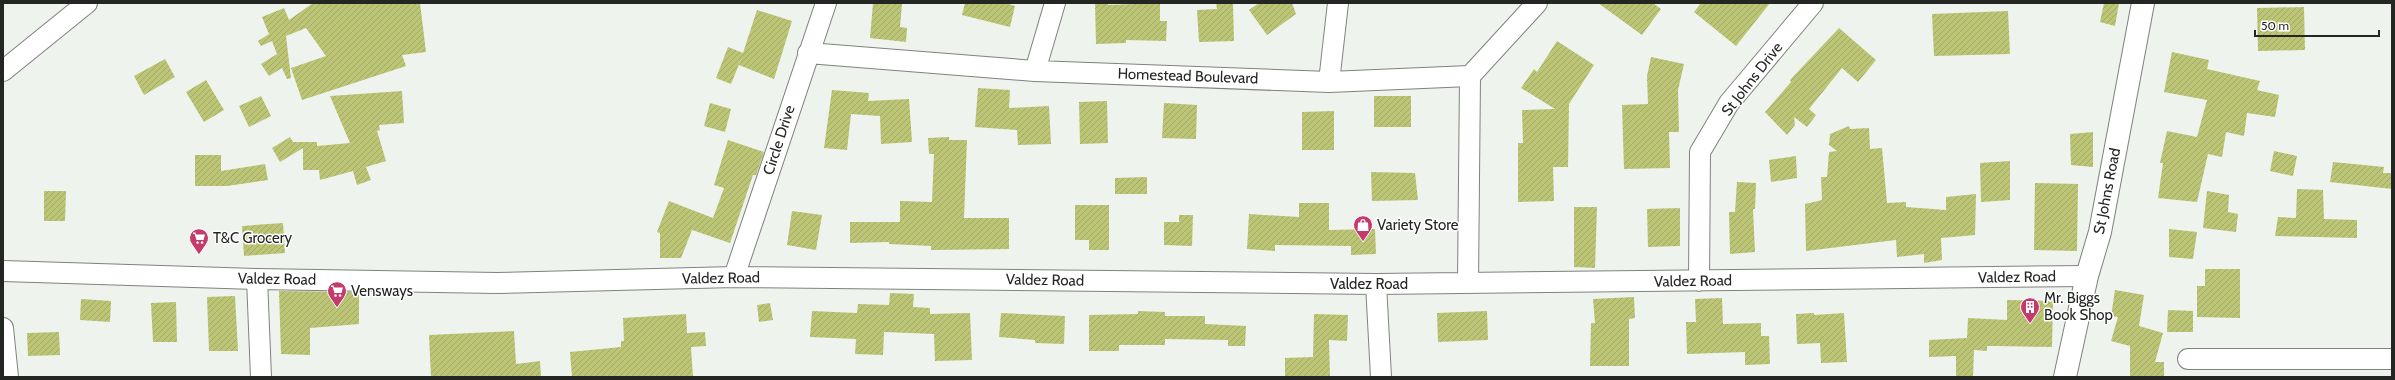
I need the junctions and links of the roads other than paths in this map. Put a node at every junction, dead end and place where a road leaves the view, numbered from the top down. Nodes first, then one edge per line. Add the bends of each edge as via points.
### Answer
1 (87, 3) edge
2 (826, 3) edge
3 (1055, 3) edge
4 (1338, 3) edge
5 (1537, 3) edge
6 (1814, 3) edge
7 (2143, 3) edge
8 (808, 53) junction
9 (3, 71) edge
10 (1035, 71) junction
11 (1470, 76) junction
12 (1329, 82) junction
13 (3, 271) edge
14 (734, 276) junction
15 (2087, 276) junction
16 (257, 279) junction
17 (1699, 281) junction
18 (1468, 283) junction
19 (1376, 284) junction
20 (3, 328) edge
21 (2188, 359) dead end
22 (2392, 359) edge
23 (8, 377) edge
24 (261, 377) edge
25 (1381, 377) edge
26 (2065, 377) edge

1 - 9 street
2 - 8 street, Circle Drive
3 - 10 street
4 - 12 street
5 - 11 street
6 - 17 street, St Johns Drive via 1729,103 1700,152
7 - 15 main road, St Johns Road via 2100,232
8 - 10 street, Homestead Boulevard
8 - 14 street, Circle Drive
10 - 12 street, Homestead Boulevard
11 - 12 street, Homestead Boulevard
11 - 18 street
13 - 16 street, Valdez Road
14 - 16 street, Valdez Road via 497,283
14 - 19 street, Valdez Road
15 - 17 street, Valdez Road
15 - 26 main road, St Johns Road
16 - 24 street
17 - 18 street, Valdez Road
18 - 19 street, Valdez Road
19 - 25 street
20 - 23 street
21 - 22 street

